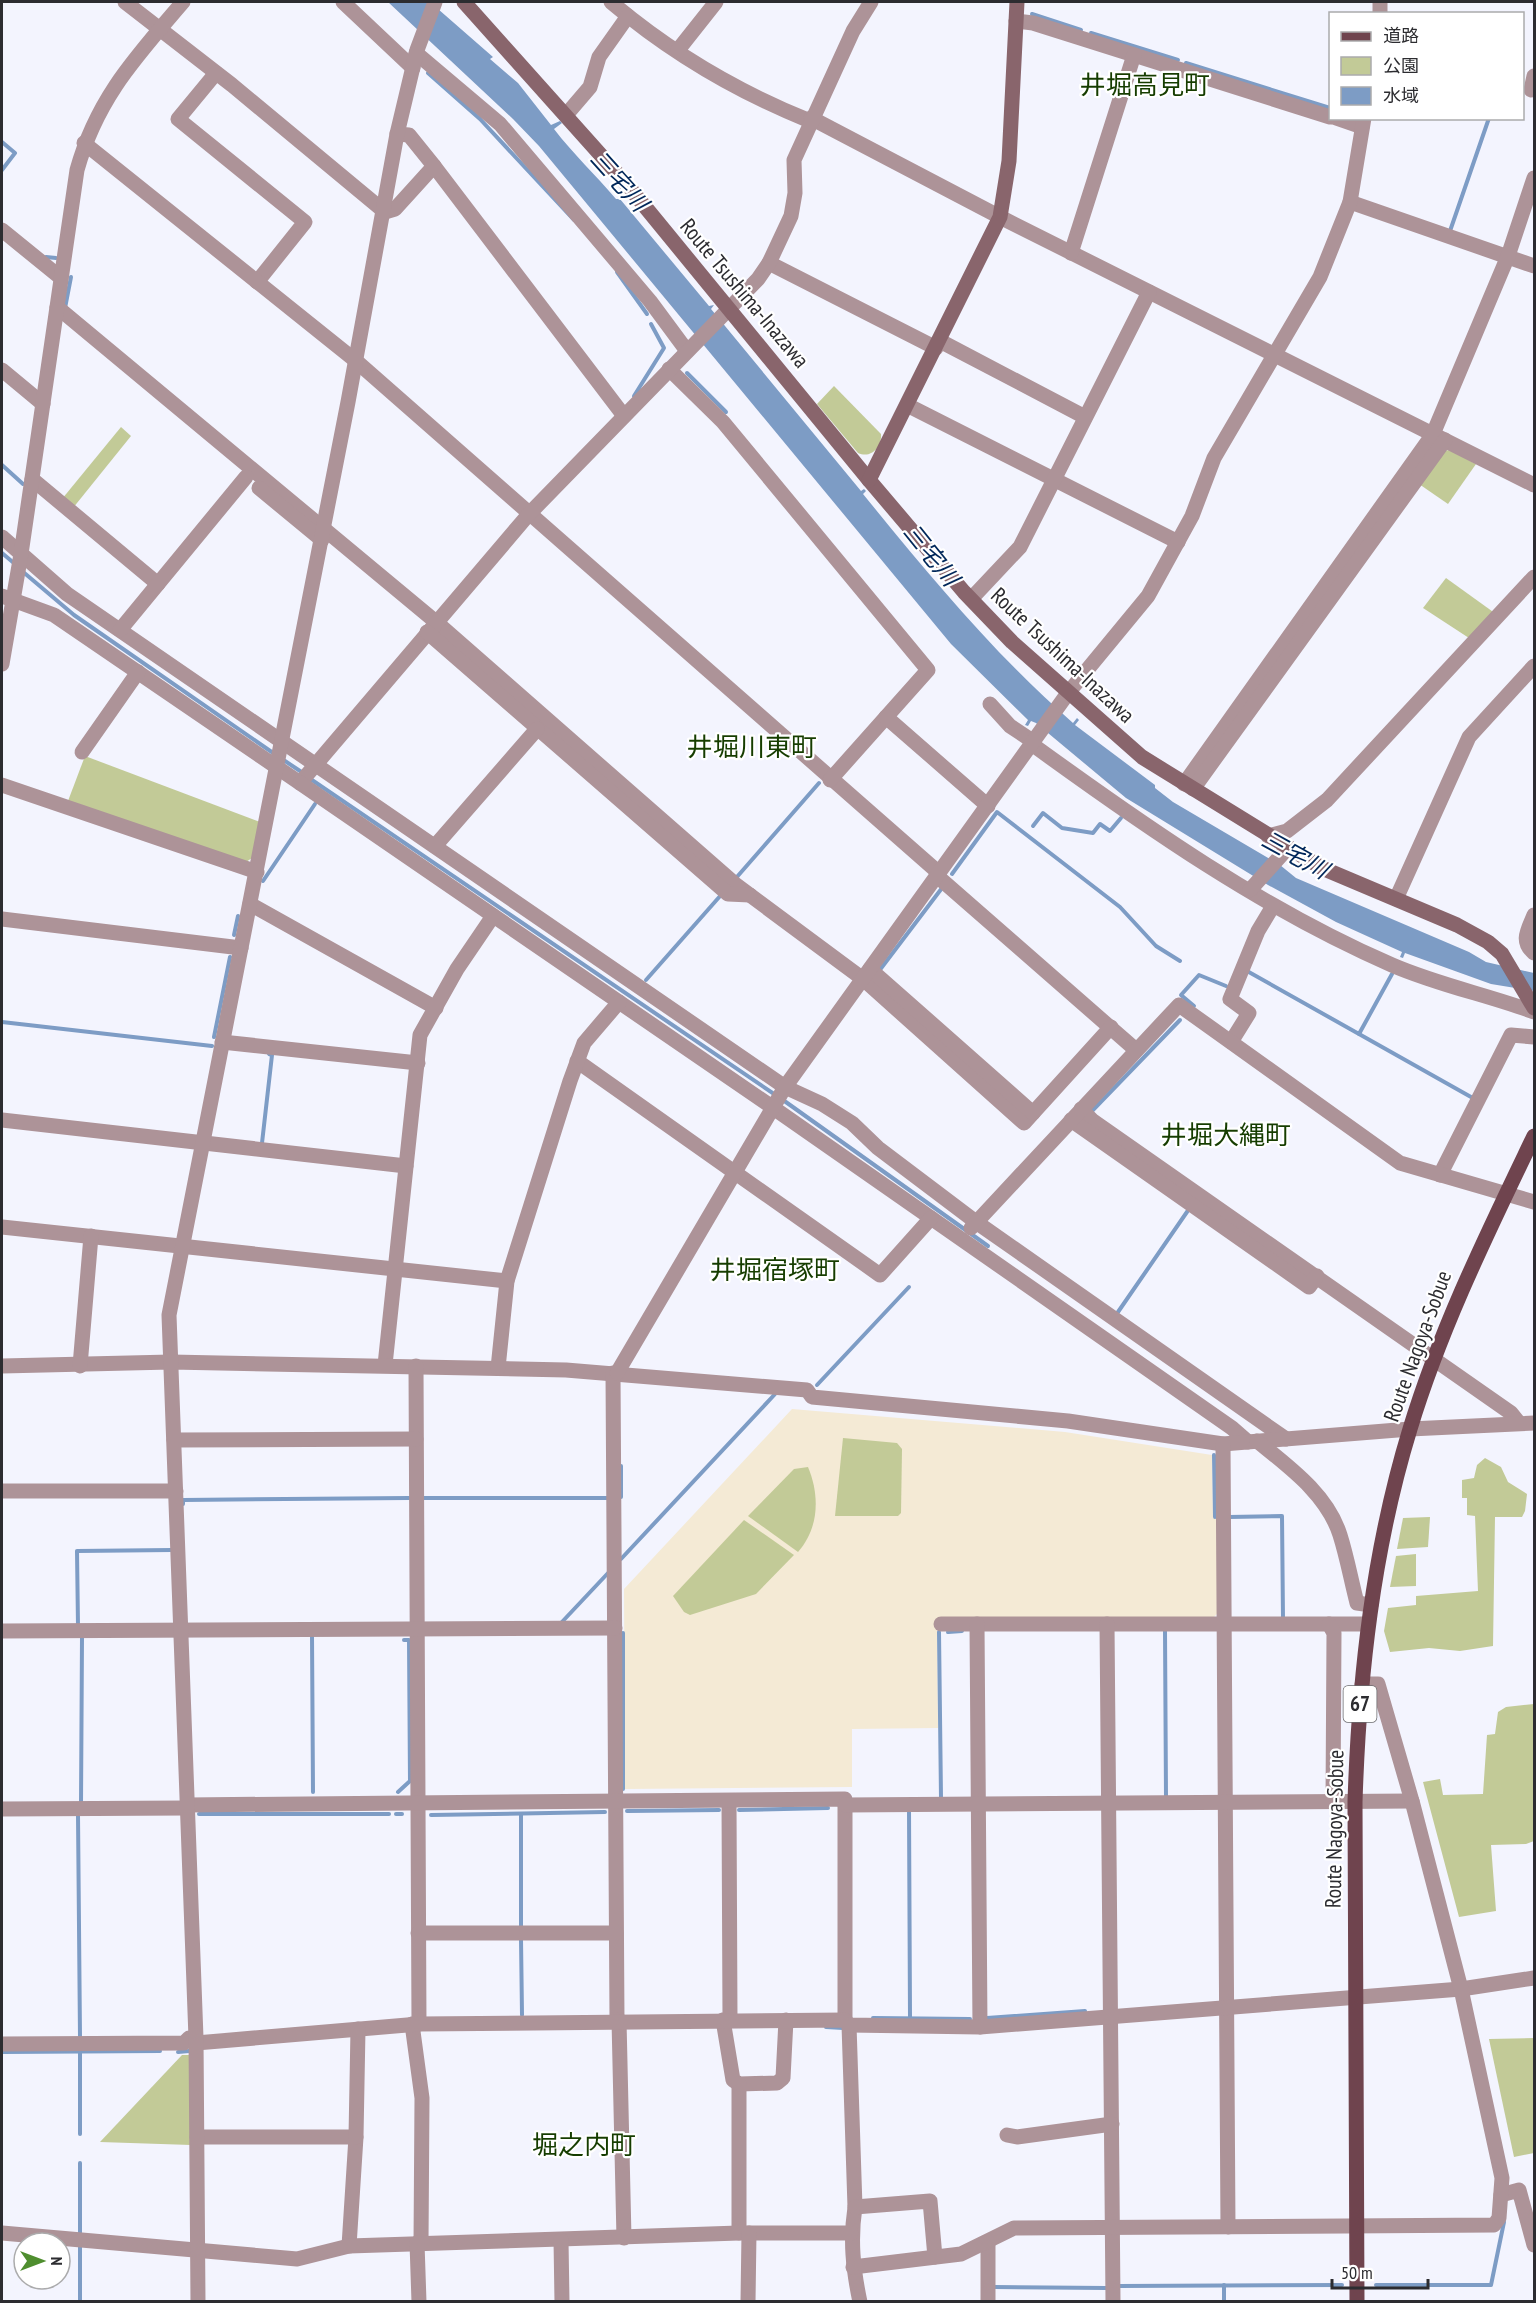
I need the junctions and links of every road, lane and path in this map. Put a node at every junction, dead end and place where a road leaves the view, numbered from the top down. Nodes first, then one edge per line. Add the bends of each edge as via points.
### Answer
1 (125, 2) edge
2 (183, 2) edge
3 (343, 2) edge
4 (435, 2) edge
5 (464, 2) edge
6 (611, 2) edge
7 (716, 2) edge
8 (871, 2) edge
9 (1017, 2) edge
10 (628, 16) junction
11 (1016, 21) junction
12 (160, 29) junction
13 (678, 50) junction
14 (1134, 55) junction
15 (415, 57) junction
16 (216, 73) junction
17 (566, 115) junction
18 (1329, 117) edge
19 (810, 120) junction
20 (1347, 120) edge
21 (1363, 123) edge
22 (397, 134) junction
23 (84, 143) junction
24 (434, 166) junction
25 (1534, 178) edge
26 (1350, 202) junction
27 (385, 212) junction
28 (1000, 217) junction
29 (2, 230) edge
30 (1071, 253) junction
31 (1508, 256) junction
32 (769, 263) junction
33 (1534, 266) edge
34 (61, 278) junction
35 (257, 282) junction
36 (1149, 292) junction
37 (727, 310) junction
38 (56, 313) junction
39 (938, 345) junction
40 (690, 347) junction
41 (1273, 354) junction
42 (356, 362) junction
43 (669, 369) junction
44 (2, 370) edge
45 (43, 404) junction
46 (907, 405) junction
47 (624, 416) junction
48 (1085, 417) junction
49 (187, 422) junction
50 (1439, 437) junction
51 (246, 477) junction
52 (32, 479) junction
53 (1054, 479) junction
54 (869, 480) junction
55 (1534, 485) edge
56 (529, 514) junction
57 (323, 534) junction
58 (2, 537) edge
59 (1178, 542) junction
60 (19, 563) junction
61 (1534, 577) edge
62 (158, 584) junction
63 (8, 598) edge
64 (971, 599) junction
65 (431, 627) junction
66 (120, 630) junction
67 (2, 664) edge
68 (1534, 666) edge
69 (138, 672) junction
70 (1068, 693) junction
71 (990, 704) dead end
72 (886, 717) junction
73 (537, 729) junction
74 (1034, 742) junction
75 (82, 752) dead end
76 (280, 756) junction
77 (584, 760) junction
78 (307, 774) junction
79 (830, 780) junction
80 (2, 785) edge
81 (1188, 787) junction
82 (988, 806) junction
83 (1268, 836) junction
84 (435, 846) junction
85 (1288, 850) junction
86 (256, 872) junction
87 (938, 875) junction
88 (1252, 888) junction
89 (1396, 898) junction
90 (250, 904) junction
91 (1273, 906) junction
92 (1534, 915) edge
93 (493, 916) junction
94 (2, 919) edge
95 (241, 948) junction
96 (1534, 953) edge
97 (866, 974) junction
98 (619, 1002) junction
99 (436, 1008) junction
100 (1534, 1008) edge
101 (1111, 1027) junction
102 (1534, 1037) edge
103 (222, 1042) junction
104 (1231, 1042) junction
105 (1136, 1050) junction
106 (577, 1061) junction
107 (417, 1063) junction
108 (779, 1097) junction
109 (1076, 1114) junction
110 (2, 1120) edge
111 (1534, 1136) edge
112 (201, 1143) junction
113 (406, 1166) junction
114 (734, 1172) junction
115 (1440, 1174) junction
116 (1507, 1193) junction
117 (1534, 1202) edge
118 (931, 1218) junction
119 (2, 1227) edge
120 (969, 1231) junction
121 (91, 1236) junction
122 (181, 1245) junction
123 (396, 1268) junction
124 (507, 1281) junction
125 (1434, 1359) junction
126 (171, 1362) junction
127 (385, 1365) junction
128 (2, 1366) edge
129 (80, 1366) junction
130 (416, 1366) junction
131 (498, 1368) junction
132 (615, 1373) junction
133 (1527, 1423) edge
134 (1410, 1429) junction
135 (416, 1439) junction
136 (1286, 1439) junction
137 (174, 1440) junction
138 (1253, 1442) junction
139 (1222, 1444) junction
140 (2, 1491) edge
141 (176, 1491) junction
142 (1371, 1605) junction
143 (941, 1624) dead end
144 (977, 1624) junction
145 (1107, 1624) junction
146 (1224, 1624) junction
147 (1329, 1624) junction
148 (1368, 1624) junction
149 (615, 1628) junction
150 (416, 1629) junction
151 (181, 1630) junction
152 (2, 1631) edge
153 (1362, 1684) junction
154 (729, 1801) junction
155 (1412, 1801) junction
156 (616, 1802) junction
157 (1225, 1802) junction
158 (1333, 1802) junction
159 (1355, 1802) junction
160 (417, 1803) junction
161 (1110, 1803) junction
162 (978, 1804) junction
163 (845, 1805) junction
164 (187, 1807) junction
165 (2, 1809) edge
166 (418, 1933) junction
167 (616, 1934) junction
168 (1534, 1978) edge
169 (1461, 1989) junction
170 (1356, 1999) junction
171 (1226, 2008) junction
172 (1112, 2017) junction
173 (618, 2020) junction
174 (726, 2020) junction
175 (786, 2020) junction
176 (847, 2023) junction
177 (416, 2024) junction
178 (980, 2027) junction
179 (358, 2029) junction
180 (196, 2041) junction
181 (2, 2044) edge
182 (739, 2084) junction
183 (1112, 2124) junction
184 (1006, 2135) dead end
185 (197, 2137) junction
186 (356, 2137) junction
187 (1501, 2195) junction
188 (855, 2207) junction
189 (1228, 2227) junction
190 (1357, 2227) junction
191 (1112, 2228) junction
192 (2, 2233) edge
193 (744, 2233) junction
194 (851, 2233) junction
195 (624, 2238) junction
196 (561, 2240) junction
197 (988, 2242) junction
198 (419, 2243) junction
199 (1534, 2245) edge
200 (349, 2246) junction
201 (197, 2248) junction
202 (935, 2257) junction
203 (853, 2266) junction
204 (198, 2301) edge
205 (419, 2301) edge
206 (562, 2301) edge
207 (748, 2301) edge
208 (860, 2301) edge
209 (988, 2301) edge
210 (1113, 2301) edge
211 (1357, 2301) edge

1 - 12 street
2 - 12 street
3 - 15 street
4 - 15 street
5 - 17 main road, Route Tsushima-Inazawa
6 - 10 street
7 - 13 street
8 - 19 street
9 - 11 main road
10 - 13 street
10 - 17 street via 599,57 590,87
11 - 14 street
11 - 28 main road via 1009,161
12 - 16 street
12 - 23 street via 105,99
13 - 19 street via 730,84
14 - 18 street
14 - 30 street
15 - 22 street
15 - 40 street via 500,123
16 - 27 street
16 - 35 street via 178,119 305,222
17 - 37 main road, Route Tsushima-Inazawa
19 - 28 street
19 - 32 street via 794,160 791,216
20 - 21 street
21 - 26 street
22 - 24 street via 409,135
22 - 27 street
23 - 34 street
23 - 35 street
24 - 27 street via 394,209
24 - 47 street
25 - 31 street
26 - 31 street
26 - 41 street via 1320,278
27 - 42 street
28 - 30 street
28 - 39 main road
29 - 34 street
30 - 36 street
31 - 33 street
31 - 50 street
32 - 37 street
32 - 39 street
34 - 38 street
35 - 42 street
36 - 41 street
36 - 48 street
37 - 40 street
37 - 54 main road, Route Tsushima-Inazawa
38 - 45 street
38 - 49 street
39 - 46 main road
39 - 48 street
40 - 43 street
41 - 50 street
41 - 59 street via 1214,458
42 - 56 street
42 - 57 street
43 - 47 street
43 - 72 street via 723,422 928,670
44 - 45 street
45 - 52 street
46 - 53 street
46 - 54 main road
47 - 56 street
48 - 53 street
49 - 51 street
49 - 57 street
50 - 55 street
50 - 81 street
51 - 57 street
51 - 62 street
52 - 60 street
52 - 62 street
53 - 59 street
53 - 64 street via 1020,548
54 - 64 main road, Route Tsushima-Inazawa
56 - 65 street
56 - 79 street
57 - 65 street
57 - 76 street
58 - 60 street
59 - 70 street via 1148,596
60 - 63 street
60 - 66 street
61 - 83 street via 1327,800 1287,831
62 - 66 street
63 - 67 street
63 - 69 street via 54,615
64 - 70 main road, Route Tsushima-Inazawa
65 - 73 street
65 - 77 street
65 - 78 street
66 - 76 street
68 - 89 street via 1468,737
69 - 75 street
69 - 76 street
70 - 74 street
70 - 81 main road, Route Tsushima-Inazawa via 1142,758
71 - 74 street via 1010,726
72 - 79 street
72 - 82 street
73 - 77 street
73 - 84 street
74 - 82 street
74 - 88 street via 1134,819
76 - 78 street
76 - 78 street
76 - 86 street
77 - 97 street via 750,895
78 - 84 street
78 - 93 street
79 - 87 street
80 - 86 street
81 - 83 main road, Route Tsushima-Inazawa
82 - 87 street
83 - 85 main road, Route Tsushima-Inazawa
84 - 108 street
85 - 88 street
85 - 89 main road, Route Tsushima-Inazawa
86 - 90 street
87 - 97 street
87 - 101 street
88 - 91 street
89 - 100 main road, Route Tsushima-Inazawa via 1488,942 1502,954
90 - 95 street
90 - 99 street
91 - 100 street via 1392,965
91 - 104 street via 1258,931 1230,999 1249,1013
92 - 96 street via 1525,936
93 - 98 street
93 - 99 street
94 - 95 street
95 - 103 street
97 - 101 street via 1024,1123
97 - 108 street
98 - 106 street via 584,1043
98 - 108 street
99 - 107 street via 420,1035
101 - 105 street
102 - 115 street via 1511,1035
103 - 107 street
103 - 112 street
104 - 105 street via 1179,1005
104 - 115 street via 1400,1163
105 - 109 street
106 - 114 street
106 - 124 street
107 - 113 street
108 - 114 street
108 - 118 street
108 - 120 street via 822,1104 852,1124
109 - 120 street
109 - 125 street via 1093,1121
110 - 112 street
111 - 116 main road, Route Nagoya-Sobue / 67
112 - 113 street
112 - 122 street
113 - 123 street
114 - 118 street via 880,1275
114 - 132 street
115 - 116 street
116 - 117 street
116 - 125 main road, Route Nagoya-Sobue / 67 via 1470,1268
118 - 120 street
119 - 121 street
120 - 136 street
120 - 138 street
121 - 122 street
121 - 129 street
122 - 123 street
122 - 126 street via 168,1315
123 - 124 street
123 - 127 street
124 - 131 street
125 - 133 street
125 - 134 main road, Route Nagoya-Sobue / 67
126 - 127 street
126 - 129 street
126 - 137 street
127 - 130 street
128 - 129 street
130 - 131 street
130 - 135 street
131 - 132 street
132 - 139 street via 807,1390 813,1397 1068,1421
132 - 149 street
133 - 134 street
134 - 136 street
134 - 142 main road, Route Nagoya-Sobue / 67 via 1386,1520
135 - 137 street
135 - 150 street
136 - 138 street
137 - 141 street
138 - 139 street
138 - 142 street via 1311,1486 1340,1533 1357,1603
139 - 146 street
140 - 141 street
141 - 151 street
142 - 148 main road, Route Nagoya-Sobue / 67
143 - 144 street
144 - 145 street
144 - 162 street
145 - 146 street
145 - 161 street
146 - 147 street
146 - 157 street
147 - 148 street
147 - 158 street via 1334,1633
148 - 153 main road, Route Nagoya-Sobue / 67
149 - 150 street
149 - 156 street
150 - 151 street
150 - 160 street
151 - 152 street
151 - 164 street
153 - 155 street via 1378,1684
153 - 159 main road, Route Nagoya-Sobue / 67
154 - 156 street
154 - 163 street via 845,1799
154 - 174 street
155 - 159 street
155 - 169 street
156 - 160 street
156 - 167 street
157 - 158 street
157 - 161 street
157 - 171 street
158 - 159 street
159 - 170 main road, Route Nagoya-Sobue / 67
160 - 164 street
160 - 166 street
161 - 162 street
161 - 172 street
162 - 163 street
162 - 178 street
163 - 176 street
164 - 165 street
164 - 180 street
166 - 167 street
166 - 177 street
167 - 173 street
168 - 169 street
169 - 170 street
169 - 187 street via 1502,2178
170 - 171 street
170 - 190 main road, Route Nagoya-Sobue / 67
171 - 172 street
171 - 189 street
172 - 178 street
172 - 183 street
173 - 174 street
173 - 177 street
173 - 195 street
174 - 175 street
174 - 182 street via 730,2071
175 - 176 street
175 - 182 street via 783,2078 777,2082
176 - 178 street
176 - 188 street
177 - 179 street
177 - 198 street via 422,2098
179 - 180 street
179 - 186 street
180 - 181 street via 189,2038 184,2043
180 - 185 street
182 - 193 street
183 - 184 street via 1017,2138
183 - 191 street
185 - 186 street
185 - 201 street
186 - 200 street
187 - 190 street via 1494,2225
187 - 199 street via 1519,2190
188 - 194 street
188 - 202 street via 930,2200
189 - 190 street
189 - 191 street
190 - 211 main road, Route Nagoya-Sobue / 67
191 - 197 street via 1014,2228
191 - 210 street
192 - 201 street
193 - 194 street
193 - 195 street
193 - 207 street
194 - 203 street
195 - 196 street
196 - 198 street
196 - 206 street
197 - 202 street via 961,2254
197 - 209 street
198 - 200 street
198 - 205 street
200 - 201 street via 297,2259
201 - 204 street
202 - 203 street
203 - 208 street

